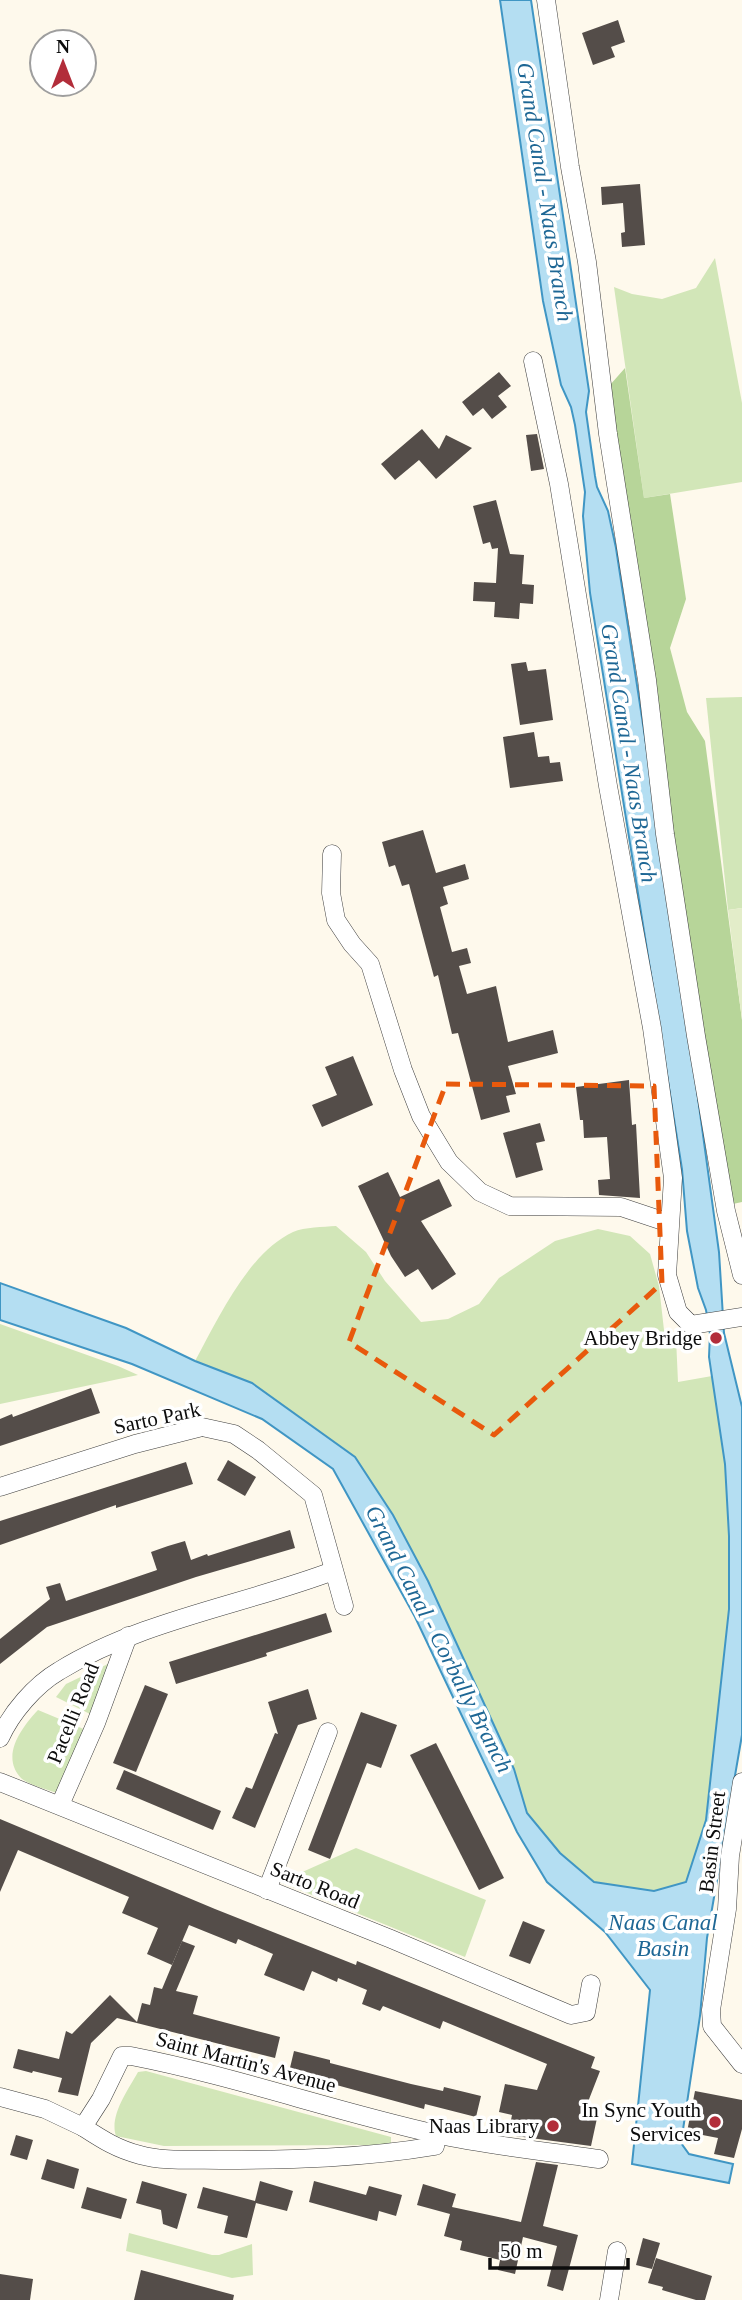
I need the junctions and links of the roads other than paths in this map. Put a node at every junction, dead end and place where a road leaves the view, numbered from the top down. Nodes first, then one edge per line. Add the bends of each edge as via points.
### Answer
1 (546, 0) edge
2 (533, 361) dead end
3 (332, 854) dead end
4 (669, 1223) junction
5 (742, 1275) edge
6 (740, 1318) edge
7 (0, 1487) edge
8 (334, 1571) junction
9 (344, 1606) dead end
10 (128, 1636) junction
11 (328, 1732) dead end
12 (0, 1738) edge
13 (0, 1782) edge
14 (742, 1782) edge
15 (60, 1805) junction
16 (267, 1890) junction
17 (591, 1984) dead end
18 (742, 2064) edge
19 (0, 2097) edge
20 (83, 2127) junction
21 (438, 2134) junction
22 (599, 2160) dead end
23 (617, 2251) dead end
24 (609, 2300) edge

1 - 5 street via 647,680 665,834 726,1211
2 - 4 street via 559,485 652,1028 673,1178
3 - 4 street via 331,893 337,920 370,964 407,1082 449,1162 480,1192 510,1206 621,1207
4 - 6 street via 667,1275 678,1311 691,1325
7 - 8 street, Sarto Park via 135,1444 202,1427 218,1429 258,1450 313,1495
8 - 9 street, Sarto Park
8 - 10 street
10 - 12 street via 57,1671 34,1690
10 - 15 street, Pacelli Road
11 - 16 street
13 - 15 street, Sarto Road
14 - 18 street, Basin Street via 711,2010 712,2026
15 - 16 street, Sarto Road
16 - 17 street, Sarto Road via 571,2015 586,2012
19 - 20 street via 45,2109
20 - 21 street via 110,2146 143,2156 188,2160 389,2154 435,2146
20 - 21 street, Saint Martin's Avenue via 122,2056 131,2056
21 - 22 street, Saint Martin's Avenue
23 - 24 street

